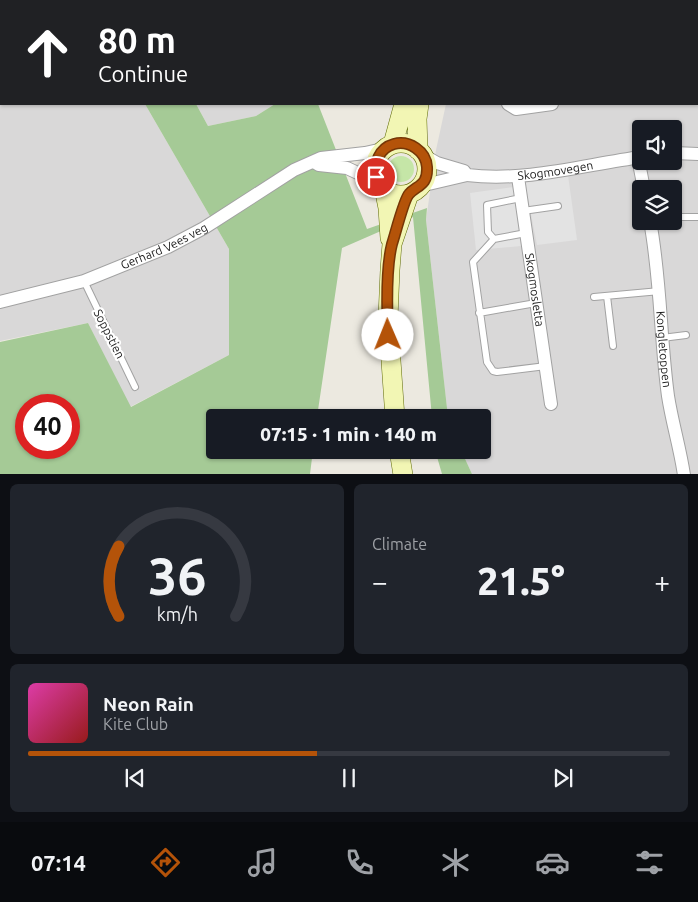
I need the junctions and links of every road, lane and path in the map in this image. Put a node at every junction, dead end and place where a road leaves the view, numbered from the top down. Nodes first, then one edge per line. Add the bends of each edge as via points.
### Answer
1 (404, 105) edge
2 (419, 105) edge
3 (510, 105) edge
4 (545, 105) edge
5 (390, 146) junction
6 (420, 152) junction
7 (682, 153) edge
8 (698, 154) edge
9 (632, 159) edge
10 (314, 162) junction
11 (467, 174) junction
12 (518, 176) junction
13 (382, 186) junction
14 (415, 190) junction
15 (521, 198) junction
16 (558, 206) dead end
17 (523, 211) junction
18 (682, 217) edge
19 (698, 217) edge
20 (652, 230) edge
21 (526, 233) junction
22 (494, 239) junction
23 (392, 244) junction
24 (84, 281) junction
25 (660, 291) junction
26 (607, 296) junction
27 (594, 297) dead end
28 (0, 302) edge
29 (536, 304) junction
30 (480, 314) junction
31 (686, 335) dead end
32 (662, 338) junction
33 (613, 346) dead end
34 (546, 366) junction
35 (135, 387) dead end
36 (551, 404) dead end
37 (394, 409) edge
38 (400, 459) edge
39 (403, 474) edge
40 (684, 474) edge

1 - 5 street
2 - 6 street
3 - 4 street via 516,109
5 - 6 street via 406,144
5 - 10 street, Gerhard Vees veg
5 - 13 street via 382,152 376,164 376,177
6 - 11 street, Skogmovegen
6 - 14 street via 427,167
7 - 8 street
9 - 12 street, Skogmovegen via 570,171
10 - 13 street via 347,168
10 - 24 street, Gerhard Vees veg via 286,175 204,228 132,263
11 - 12 street, Skogmovegen
11 - 14 street, Skogmovegen
12 - 15 street, Skogmosletta
13 - 14 street via 395,194
13 - 23 street
14 - 23 street
15 - 17 street, Skogmosletta
15 - 22 lane via 487,205 488,232
16 - 17 lane
17 - 21 street, Skogmosletta
18 - 19 lane
20 - 25 street, Kongletoppen
21 - 22 lane
21 - 29 street, Skogmosletta
22 - 30 lane via 473,262
23 - 37 street via 388,318
24 - 28 street, Gerhard Vees veg
24 - 35 lane, Soppstien
25 - 26 lane
25 - 32 street, Kongletoppen
26 - 27 lane
26 - 33 lane
29 - 30 lane
29 - 34 street, Skogmosletta
30 - 34 lane via 487,362 493,371
31 - 32 lane
32 - 40 street, Kongletoppen via 669,397
34 - 36 street, Skogmosletta
38 - 39 street

